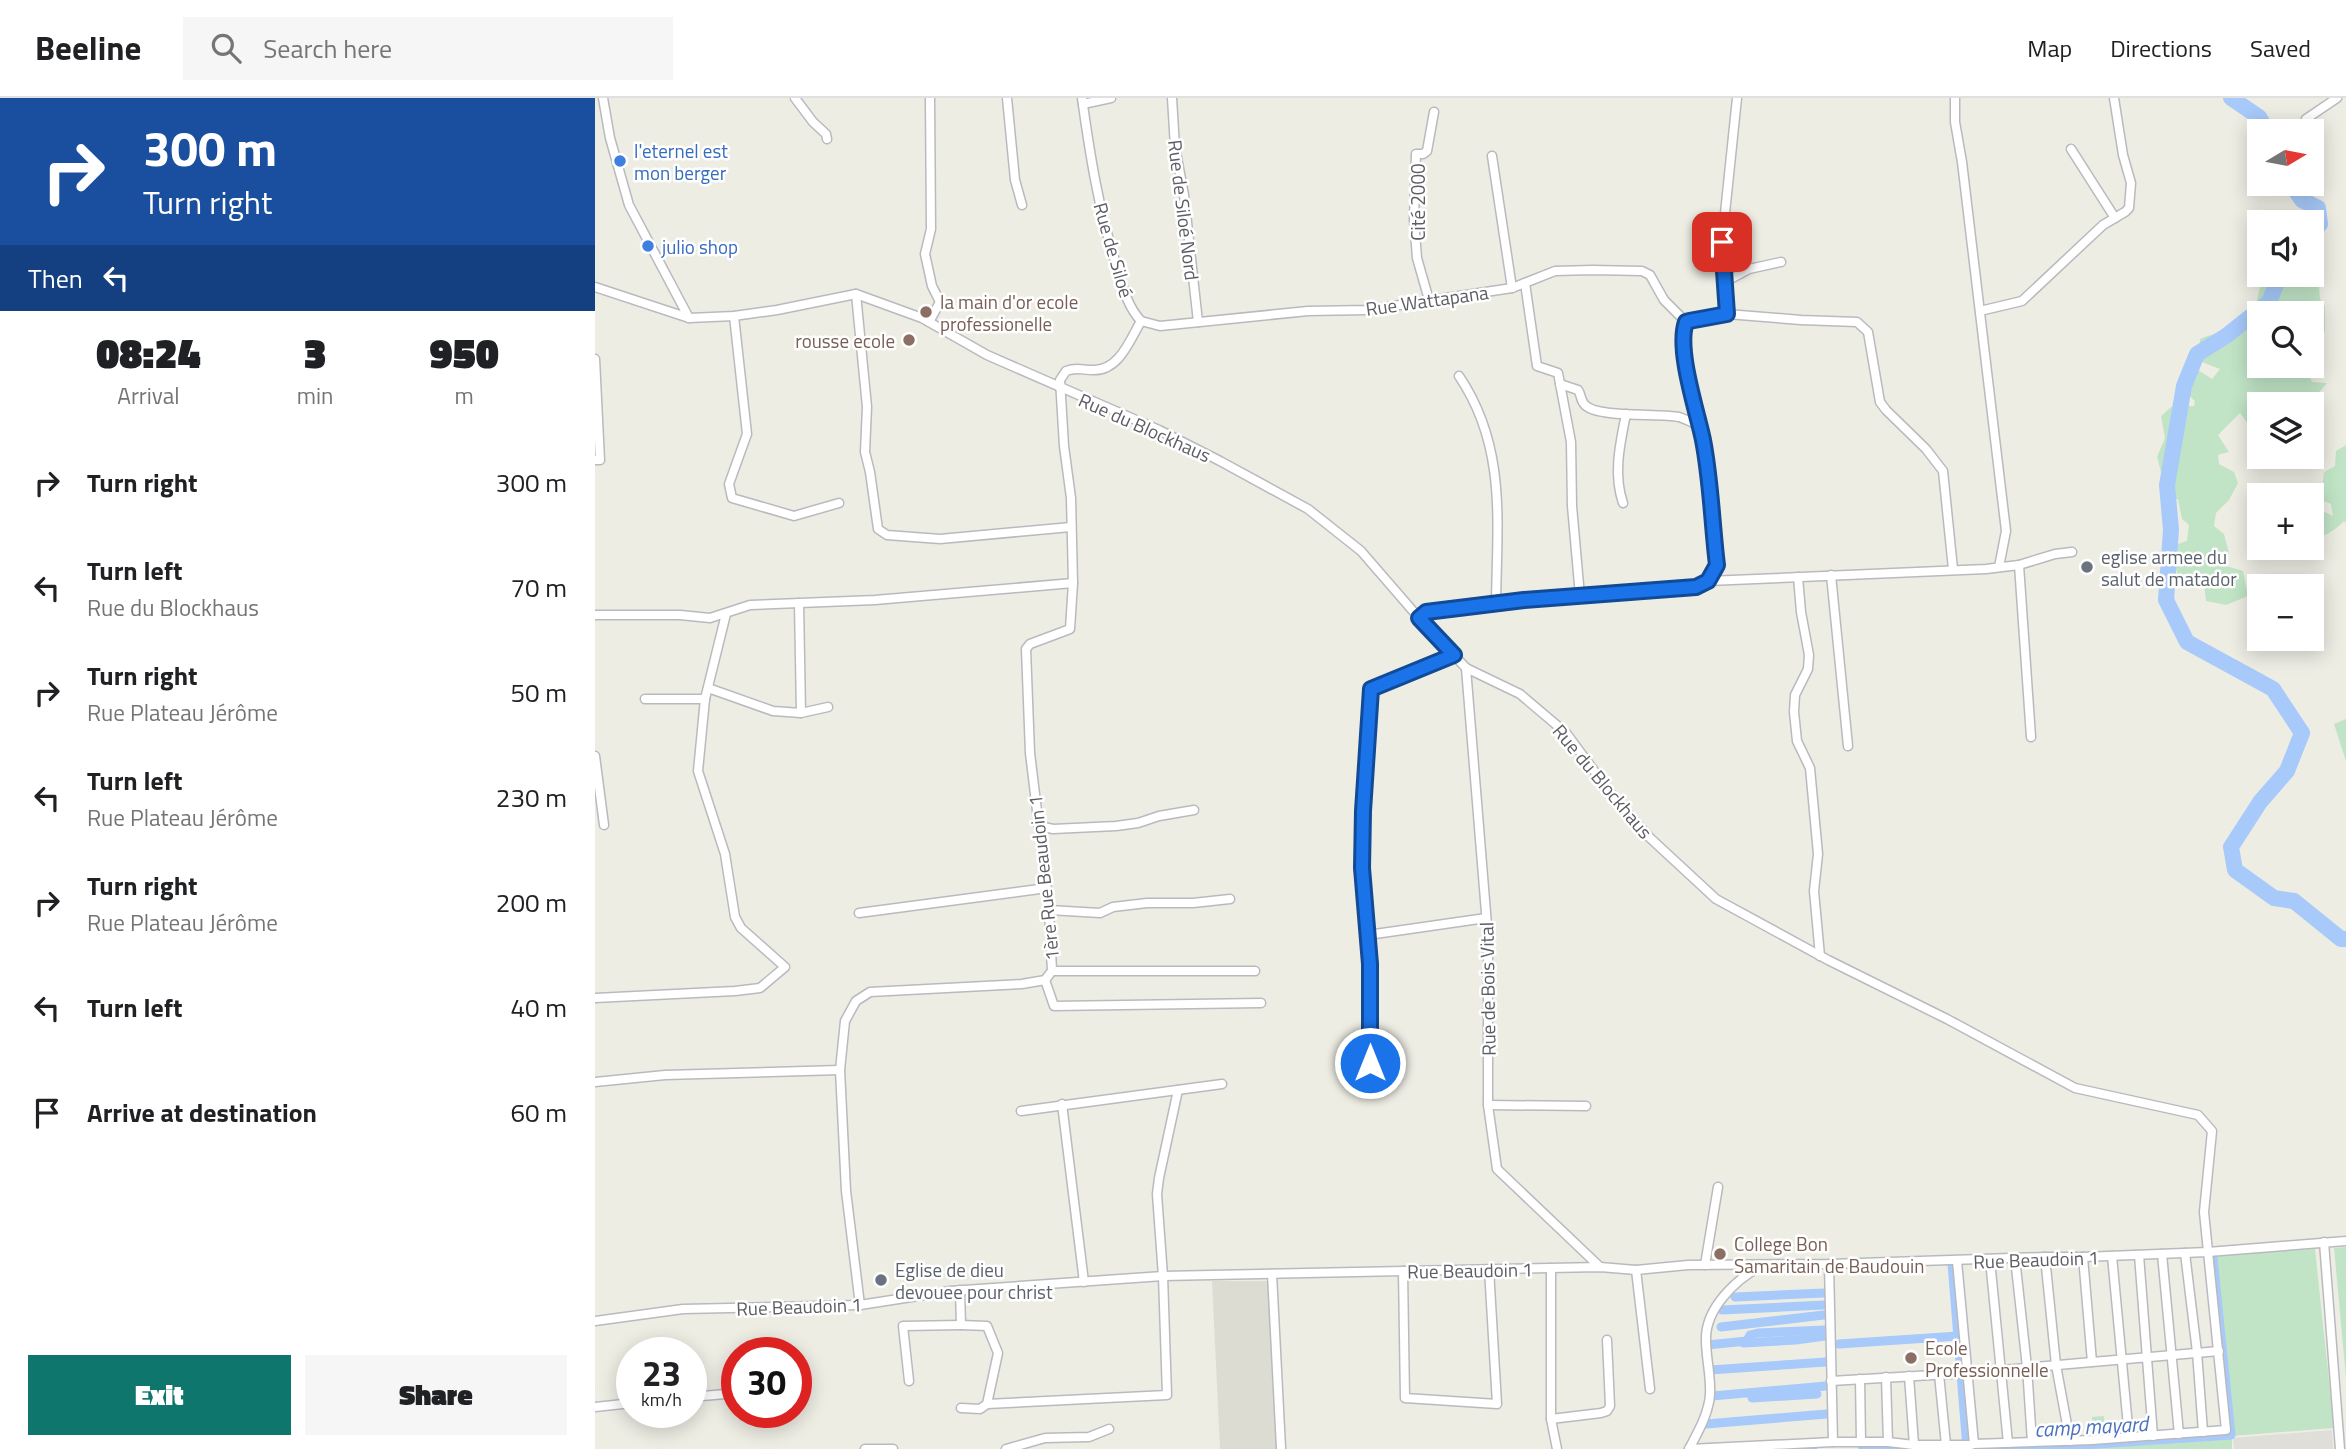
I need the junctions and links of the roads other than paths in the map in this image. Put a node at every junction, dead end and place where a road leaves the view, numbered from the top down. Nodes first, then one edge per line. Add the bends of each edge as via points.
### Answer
1 (603, 98) edge
2 (795, 98) edge
3 (930, 98) edge
4 (1007, 98) edge
5 (1111, 98) edge
6 (1172, 98) edge
7 (1737, 98) edge
8 (1955, 98) edge
9 (2114, 98) edge
10 (2337, 98) edge
11 (1083, 101) edge
12 (1434, 112) dead end
13 (2306, 119) dead end
14 (827, 139) dead end
15 (2071, 149) dead end
16 (1492, 156) dead end
17 (1022, 205) dead end
18 (2115, 218) junction
19 (1781, 262) dead end
20 (1725, 282) junction
21 (1525, 283) junction
22 (595, 287) edge
23 (1512, 288) junction
24 (856, 294) junction
25 (1429, 300) junction
26 (1980, 311) junction
27 (1727, 314) junction
28 (734, 316) junction
29 (689, 318) junction
30 (1141, 321) junction
31 (1198, 322) junction
32 (1686, 322) junction
33 (929, 323) junction
34 (595, 359) edge
35 (1459, 376) dead end
36 (1560, 384) junction
37 (1061, 389) junction
38 (1626, 414) junction
39 (1699, 426) junction
40 (595, 460) edge
41 (839, 503) dead end
42 (1623, 503) dead end
43 (1071, 527) junction
44 (2072, 552) dead end
45 (2019, 565) junction
46 (1999, 567) junction
47 (1953, 569) junction
48 (1831, 575) junction
49 (1798, 577) junction
50 (1708, 581) junction
51 (1073, 583) junction
52 (1580, 596) junction
53 (799, 603) junction
54 (1496, 603) junction
55 (726, 614) junction
56 (595, 615) edge
57 (1419, 618) junction
58 (1454, 655) junction
59 (1467, 668) junction
60 (708, 688) junction
61 (645, 699) dead end
62 (705, 699) junction
63 (828, 707) dead end
64 (801, 713) junction
65 (2031, 737) dead end
66 (1848, 747) dead end
67 (595, 756) edge
68 (1193, 810) dead end
69 (604, 825) dead end
70 (1039, 826) junction
71 (1047, 888) junction
72 (1230, 899) dead end
73 (1049, 910) junction
74 (859, 913) dead end
75 (1486, 918) junction
76 (1368, 935) junction
77 (1820, 956) junction
78 (1052, 971) junction
79 (1255, 971) dead end
80 (1045, 980) junction
81 (595, 998) edge
82 (1261, 1003) dead end
83 (1370, 1063) dead end
84 (840, 1070) junction
85 (595, 1082) edge
86 (1222, 1084) dead end
87 (1178, 1090) junction
88 (1062, 1104) junction
89 (1488, 1105) junction
90 (1586, 1106) dead end
91 (1021, 1111) dead end
92 (1718, 1187) dead end
93 (2346, 1241) edge
94 (2324, 1242) junction
95 (2208, 1252) junction
96 (2185, 1253) junction
97 (2162, 1254) junction
98 (2139, 1255) junction
99 (2112, 1256) junction
100 (2045, 1257) junction
101 (2015, 1258) junction
102 (2083, 1258) junction
103 (1990, 1260) junction
104 (1957, 1261) junction
105 (1764, 1264) junction
106 (1829, 1264) junction
107 (1705, 1265) junction
108 (1600, 1267) junction
109 (1551, 1268) junction
110 (1489, 1269) junction
111 (1636, 1270) junction
112 (1403, 1271) junction
113 (1272, 1274) junction
114 (1163, 1276) junction
115 (1084, 1282) junction
116 (960, 1290) junction
117 (860, 1305) junction
118 (595, 1321) edge
119 (961, 1325) junction
120 (1607, 1340) dead end
121 (2219, 1350) junction
122 (2197, 1352) junction
123 (2171, 1354) junction
124 (2148, 1356) junction
125 (2123, 1359) junction
126 (2092, 1362) junction
127 (2056, 1365) junction
128 (2027, 1367) junction
129 (2001, 1370) junction
130 (1964, 1373) junction
131 (1939, 1374) junction
132 (1909, 1376) junction
133 (1886, 1377) junction
134 (1860, 1379) junction
135 (909, 1381) dead end
136 (1831, 1381) junction
137 (1650, 1388) dead end
138 (988, 1404) junction
139 (616, 1405) edge
140 (595, 1407) edge
141 (961, 1408) dead end
142 (1551, 1419) junction
143 (1109, 1429) dead end
144 (2203, 1432) junction
145 (2179, 1434) junction
146 (2153, 1436) junction
147 (2129, 1437) junction
148 (2070, 1441) junction
149 (1833, 1442) junction
150 (1861, 1442) junction
151 (1888, 1442) junction
152 (2032, 1442) junction
153 (2008, 1443) junction
154 (1968, 1444) dead end
155 (1914, 1445) junction
156 (1945, 1445) junction
157 (1281, 1448) edge
158 (865, 1449) edge
159 (893, 1449) edge
160 (1006, 1449) edge
161 (1557, 1449) edge
162 (1689, 1449) edge
163 (2340, 1449) edge

1 - 29 street via 629,205
2 - 14 street
3 - 33 street via 931,229 925,254 940,302
4 - 17 street
5 - 11 street
6 - 31 street, Rue de Siloé Nord
7 - 20 street via 1722,242
8 - 26 street
9 - 18 street via 2132,195 2129,208
10 - 13 street
11 - 30 street, Rue de Siloé via 1108,241 1129,306
12 - 25 street, Cité 2000 via 1427,151 1416,154 1414,220 1417,258
15 - 18 street
16 - 23 street
18 - 26 street via 2022,301
19 - 20 street via 1749,269
20 - 27 street
21 - 23 street, Rue Wattapana
21 - 32 street, Rue Wattapana via 1555,271 1641,271 1650,275 1664,300
21 - 36 street via 1537,366 1558,373
22 - 29 street
23 - 25 street, Rue Wattapana
24 - 28 street
24 - 33 street, Rue du Blockhaus
24 - 43 street via 867,407 865,452 877,529 887,535 940,539
25 - 31 street, Rue Wattapana via 1367,310
26 - 46 street via 2006,531
27 - 32 street
27 - 47 street via 1862,324 1868,332 1880,402 1943,471
28 - 29 street
28 - 41 street via 747,434 729,484 732,498 794,516
30 - 31 street, Rue Wattapana via 1160,326
30 - 37 street, Rue de Siloé via 1121,356 1108,367 1066,371
32 - 39 street via 1686,365
33 - 37 street, Rue du Blockhaus
34 - 40 street via 600,460
35 - 54 street via 1474,398 1497,482
36 - 38 street via 1578,390 1589,408
36 - 52 street via 1571,442
37 - 43 street, 1ère Rue Beaudoin 1
37 - 57 street, Rue du Blockhaus via 1159,430 1308,509 1361,551
38 - 39 street via 1670,416
38 - 42 street via 1617,472
39 - 50 street via 1717,565
43 - 51 street, 1ère Rue Beaudoin 1
44 - 45 street
45 - 46 street
45 - 65 street
46 - 47 street
47 - 48 street
48 - 49 street
48 - 66 street
49 - 50 street
49 - 77 street via 1809,654 1794,712 1797,741 1810,768 1813,795
50 - 52 street via 1696,587
51 - 53 street
51 - 70 street, 1ère Rue Beaudoin 1 via 1070,629 1030,643 1026,649 1030,753
52 - 54 street
53 - 55 street via 750,604
53 - 64 street
54 - 57 street via 1426,612
55 - 56 street via 710,618
55 - 60 street
57 - 58 street, Rue du Blockhaus
58 - 59 street, Rue du Blockhaus
58 - 76 street via 1371,689 1362,868
59 - 75 street, Rue de Bois Vital
59 - 77 street, Rue du Blockhaus via 1520,694 1566,733 1649,837 1716,899
60 - 62 street
60 - 64 street via 773,711
61 - 62 street
62 - 81 street via 698,771 725,854 735,917 741,928 785,967 759,988
63 - 64 street
67 - 69 street
68 - 70 street via 1117,826
70 - 71 street, 1ère Rue Beaudoin 1
71 - 73 street, 1ère Rue Beaudoin 1
71 - 74 street
72 - 73 street via 1147,903 1100,913
73 - 78 street, 1ère Rue Beaudoin 1
75 - 76 street
75 - 89 street, Rue de Bois Vital
76 - 83 street
77 - 95 street, Rue du Blockhaus via 2075,1088 2198,1115 2212,1131 2204,1212
78 - 79 street
78 - 80 street, 1ère Rue Beaudoin 1
80 - 82 street via 1054,1006
80 - 84 street, 1ère Rue Beaudoin 1 via 870,992 856,1001 845,1021
84 - 85 street via 665,1075
84 - 117 street, 1ère Rue Beaudoin 1 via 846,1191
86 - 87 street
87 - 88 street
87 - 114 street via 1157,1195
88 - 91 street
88 - 115 street
89 - 90 street
89 - 108 street, Rue de Bois Vital via 1497,1169
92 - 107 street
93 - 94 street, Rue Beaudoin 1
94 - 95 street, Rue Beaudoin 1
94 - 163 street
95 - 96 street, Rue Beaudoin 1
95 - 121 street, Rue du Blockhaus
96 - 97 street, Rue Beaudoin 1
96 - 122 street
97 - 98 street, Rue Beaudoin 1
97 - 123 street
98 - 99 street, Rue Beaudoin 1
98 - 124 street
99 - 102 street, Rue Beaudoin 1
99 - 125 street
100 - 101 street, Rue Beaudoin 1
100 - 102 street, Rue Beaudoin 1
100 - 127 street
101 - 103 street, Rue Beaudoin 1
101 - 128 street
102 - 126 street
103 - 104 street, Rue Beaudoin 1
103 - 129 street
104 - 106 street, Rue Beaudoin 1
104 - 130 street
105 - 106 street, Rue Beaudoin 1
105 - 107 street, Rue Beaudoin 1
105 - 162 street via 1745,1276 1711,1313 1705,1338 1710,1395
106 - 136 street
107 - 111 street, Rue Beaudoin 1
108 - 109 street, Rue Beaudoin 1
108 - 111 street, Rue Beaudoin 1
109 - 110 street, Rue Beaudoin 1
109 - 142 street
110 - 112 street, Rue Beaudoin 1
110 - 112 street via 1497,1404 1405,1398
111 - 137 street
112 - 113 street, Rue Beaudoin 1
113 - 114 street, Rue Beaudoin 1
113 - 157 street
114 - 115 street, Rue Beaudoin 1
114 - 138 street via 1167,1395
115 - 116 street, Rue Beaudoin 1
116 - 117 street, Rue Beaudoin 1
116 - 119 street
117 - 118 street, Rue Beaudoin 1 via 683,1309
119 - 135 street via 903,1326
119 - 138 street via 986,1326 998,1353
120 - 142 street via 1607,1411
121 - 122 street
121 - 144 street, Rue du Blockhaus via 2226,1430
122 - 123 street
122 - 144 street
123 - 124 street
123 - 145 street
124 - 125 street
124 - 146 street
125 - 126 street
125 - 147 street
126 - 127 street
127 - 128 street
127 - 148 street
128 - 129 street
128 - 152 street
129 - 130 street
129 - 153 street
130 - 131 street
130 - 153 street via 1974,1444
131 - 132 street
131 - 156 street
132 - 133 street
132 - 155 street
133 - 134 street
133 - 151 street
134 - 136 street
134 - 150 street
136 - 149 street
138 - 141 street via 980,1409
139 - 140 street
142 - 161 street
143 - 160 street via 1089,1437 1045,1438
144 - 145 street
145 - 146 street
146 - 147 street
147 - 148 street
148 - 152 street
149 - 150 street
149 - 162 street
150 - 151 street
151 - 155 street
152 - 153 street
154 - 156 street
155 - 156 street
158 - 159 street

